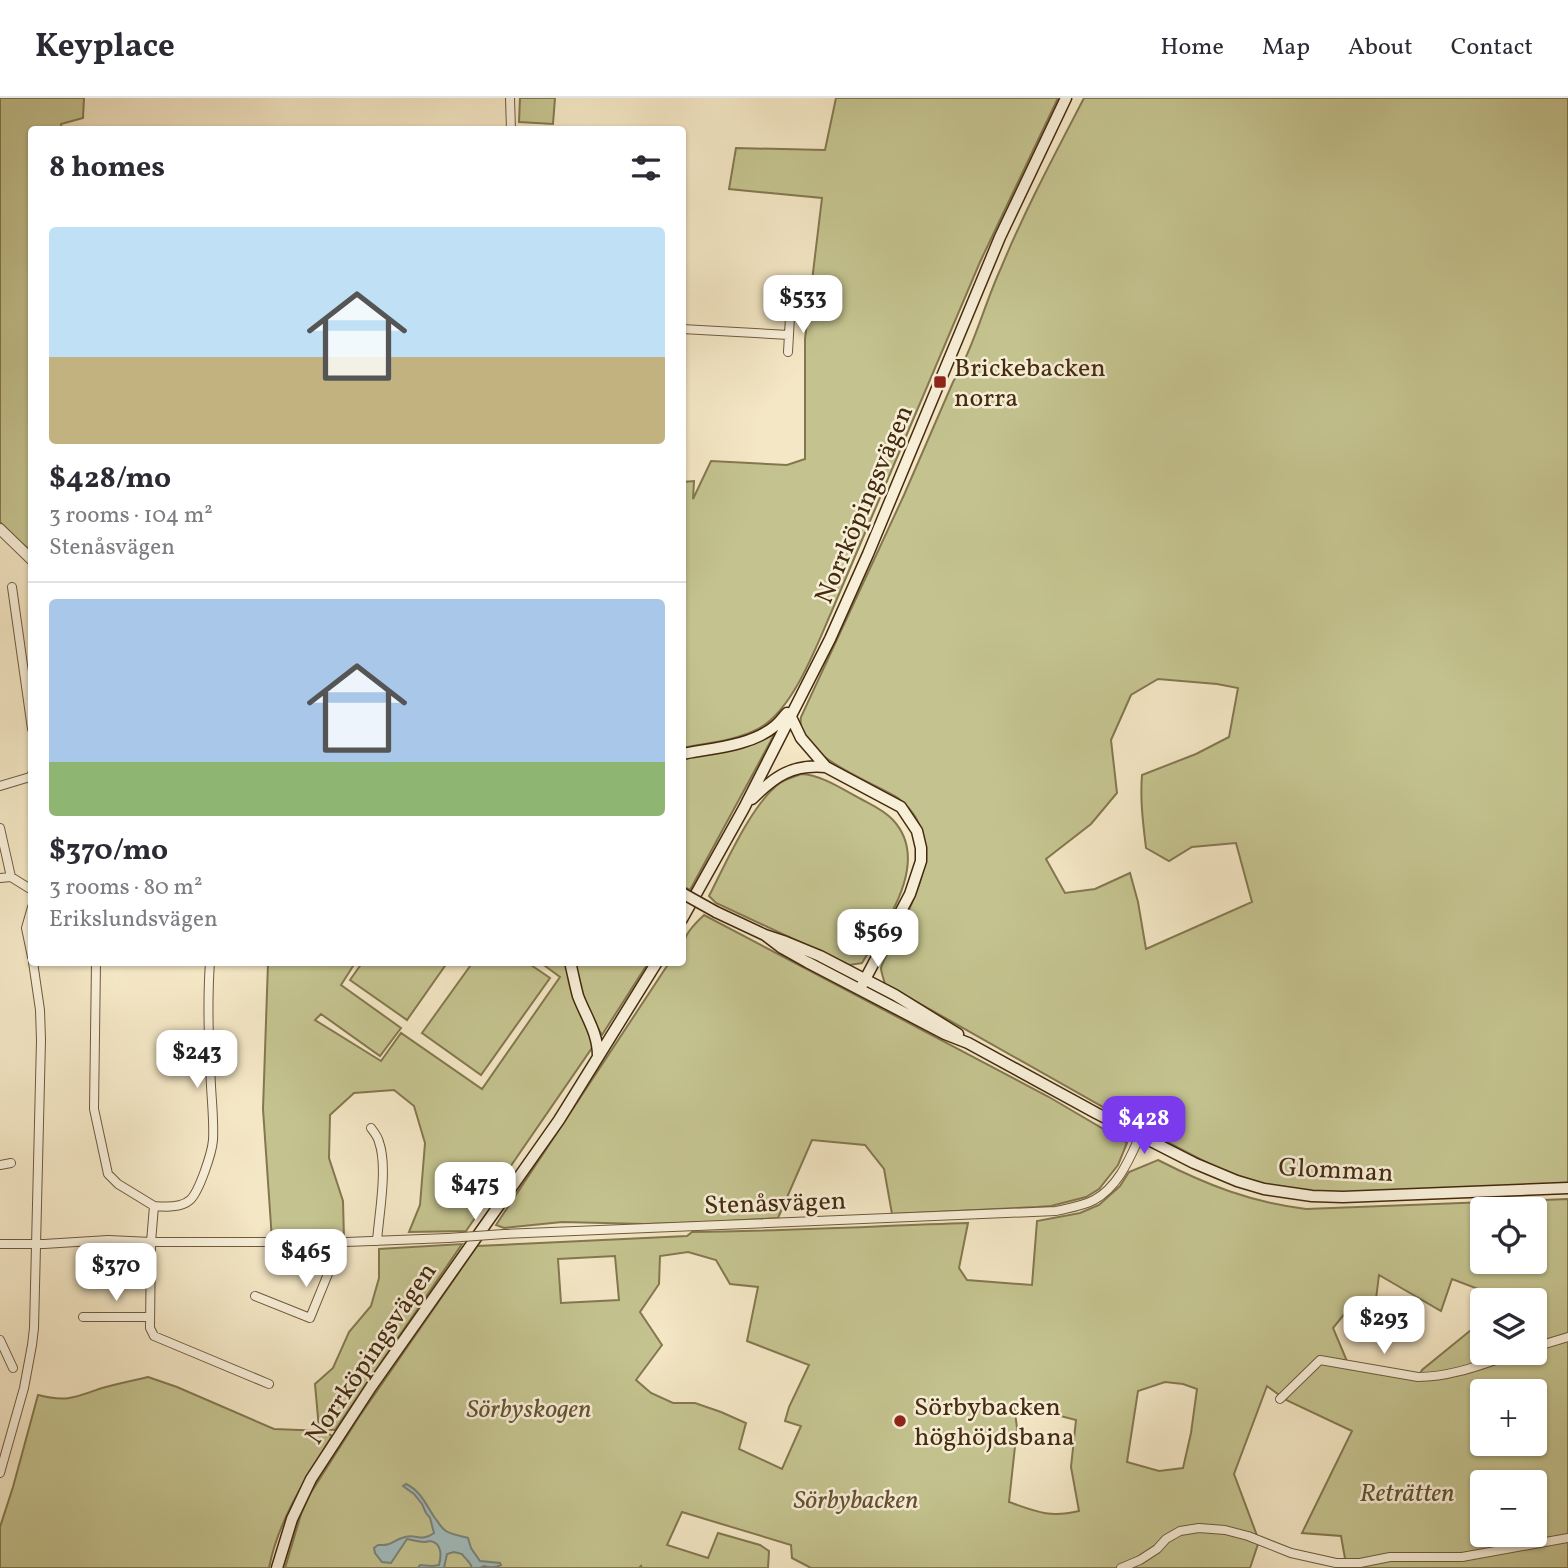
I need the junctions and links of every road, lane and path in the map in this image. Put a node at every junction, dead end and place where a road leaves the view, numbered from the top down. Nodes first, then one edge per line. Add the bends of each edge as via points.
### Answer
1 (510, 98) edge
2 (1066, 98) edge
3 (511, 126) edge
4 (790, 317) dead end
5 (686, 329) edge
6 (789, 335) junction
7 (788, 352) dead end
8 (0, 529) edge
9 (28, 556) edge
10 (12, 587) dead end
11 (797, 700) junction
12 (28, 701) edge
13 (790, 715) junction
14 (686, 753) edge
15 (826, 767) junction
16 (28, 778) edge
17 (0, 786) edge
18 (744, 808) junction
19 (0, 828) edge
20 (11, 877) junction
21 (0, 878) edge
22 (28, 888) edge
23 (686, 896) edge
24 (686, 912) edge
25 (28, 921) edge
26 (28, 943) edge
27 (34, 966) edge
28 (96, 966) edge
29 (210, 966) edge
30 (571, 966) edge
31 (654, 966) edge
32 (862, 984) junction
33 (598, 1056) junction
34 (371, 1128) dead end
35 (1140, 1136) junction
36 (11, 1163) dead end
37 (0, 1165) edge
38 (1568, 1188) edge
39 (154, 1206) junction
40 (377, 1241) junction
41 (151, 1242) junction
42 (341, 1242) junction
43 (0, 1244) edge
44 (36, 1244) junction
45 (255, 1296) dead end
46 (83, 1317) dead end
47 (150, 1317) junction
48 (1568, 1337) edge
49 (0, 1340) edge
50 (1547, 1343) edge
51 (1481, 1365) edge
52 (13, 1368) dead end
53 (269, 1384) dead end
54 (1280, 1399) dead end
55 (1, 1467) edge
56 (0, 1484) edge
57 (1568, 1538) edge
58 (277, 1568) edge
59 (1121, 1568) edge

1 - 3 street
2 - 11 main road, Norrköpingsvägen via 996,248 868,554
4 - 6 street
5 - 6 street
6 - 7 street
8 - 9 street
10 - 12 street
11 - 13 main road, Norrköpingsvägen
11 - 14 main road via 777,725 763,734
13 - 15 main road via 801,738
13 - 18 main road, Norrköpingsvägen
15 - 18 main road via 812,765 783,773
15 - 32 main road via 901,807 917,831 921,848 909,894
16 - 17 street
18 - 24 main road, Norrköpingsvägen
19 - 20 street
20 - 21 street
20 - 22 street
23 - 32 main road, Glomman, bridge via 805,949
25 - 26 street
27 - 44 street via 41,1040
28 - 39 street via 94,1108 108,1174
29 - 39 street via 213,1144 192,1198 178,1205
30 - 33 main road via 579,998 596,1034
31 - 33 main road, Norrköpingsvägen
32 - 35 main road, Glomman via 924,1012 968,1043
33 - 58 main road, Norrköpingsvägen via 559,1120 371,1387 312,1479 299,1502
34 - 40 street via 381,1155
35 - 38 main road, Glomman via 1220,1175 1287,1193 1371,1197
35 - 40 street, Stenåsvägen, bridge via 1110,1187 1094,1200 1056,1211
36 - 37 street
39 - 41 street
40 - 42 street, Stenåsvägen
41 - 42 street, Stenåsvägen
41 - 44 street, Stenåsvägen
41 - 47 street
42 - 45 street via 310,1318
43 - 44 street, Stenåsvägen
44 - 55 street via 32,1345
46 - 47 street
47 - 53 street via 154,1336
48 - 50 street
49 - 52 street
51 - 54 street via 1418,1377 1320,1360
55 - 56 street
57 - 59 street via 1462,1557 1335,1563 1225,1530 1199,1528 1180,1531

